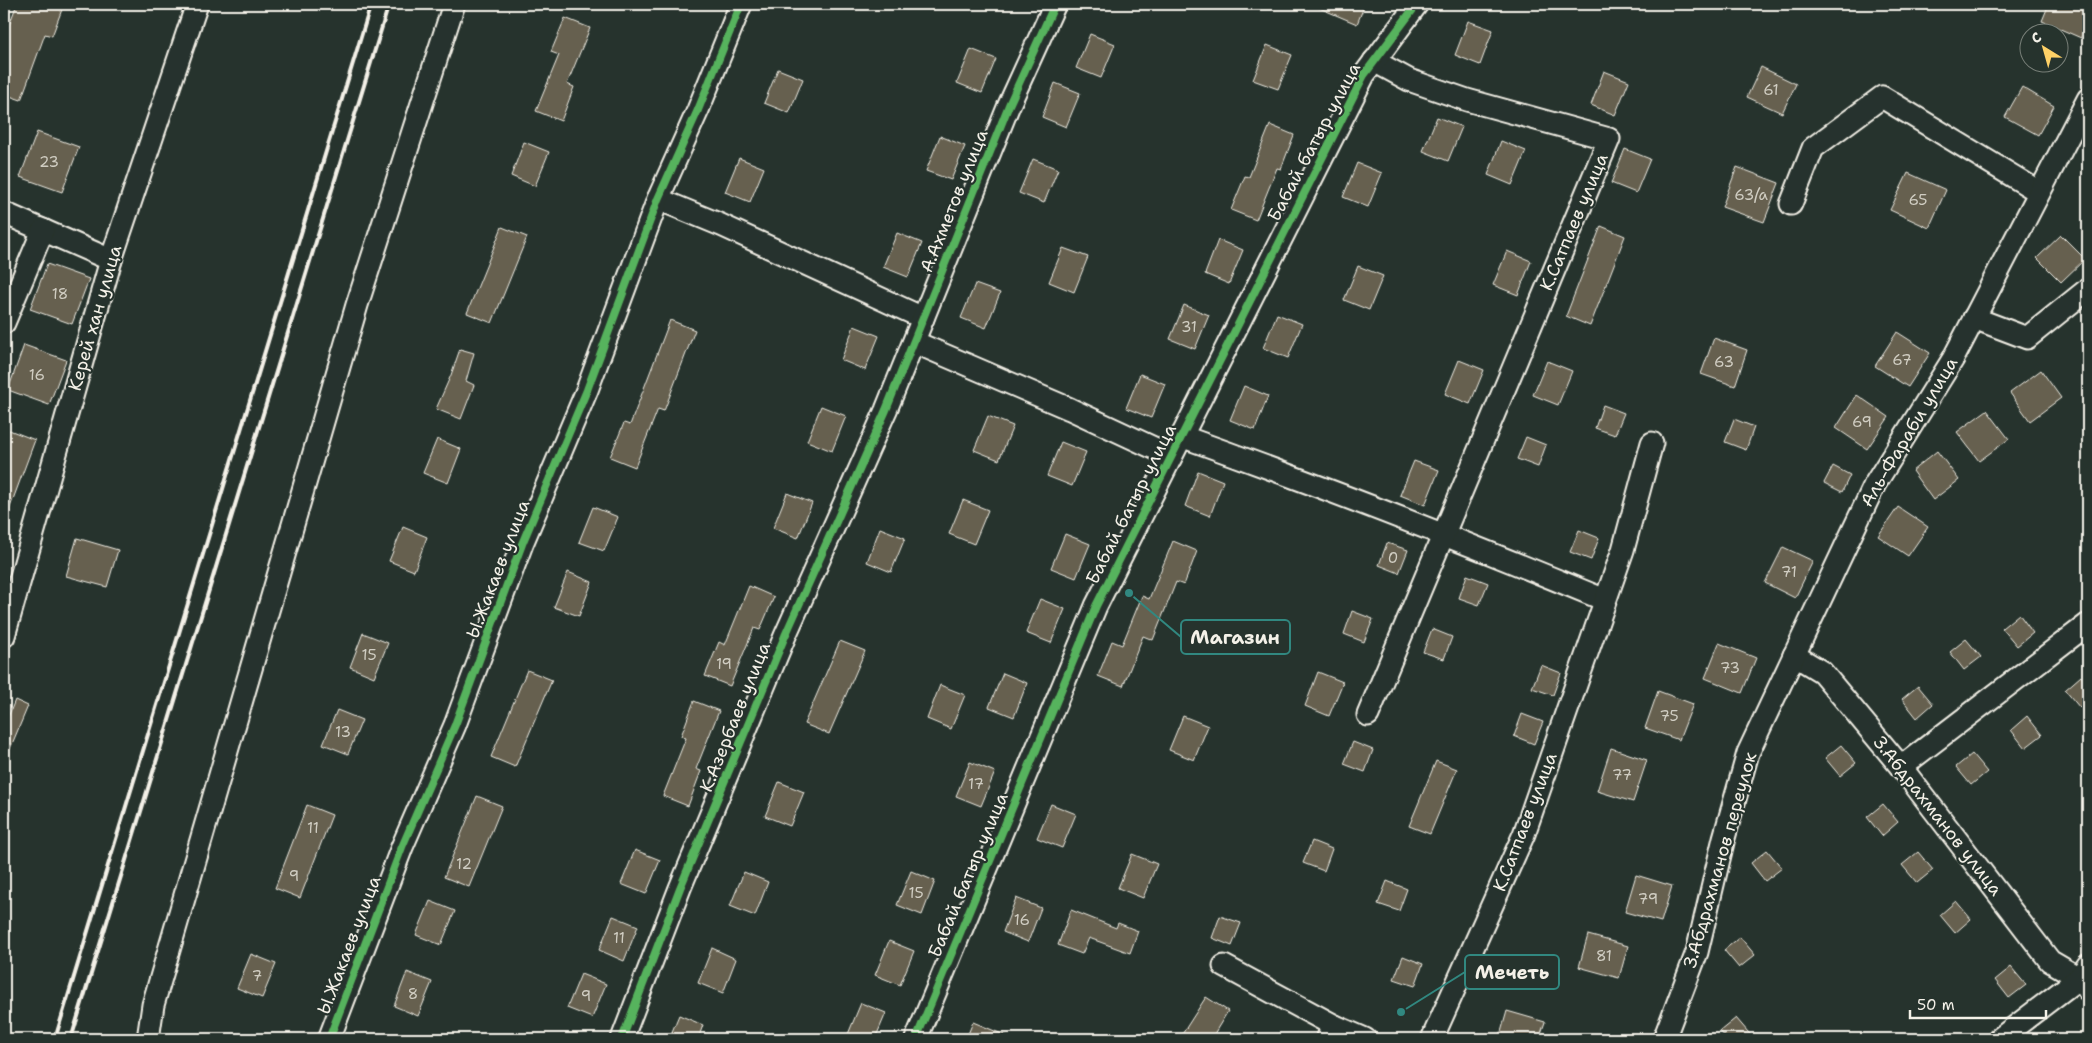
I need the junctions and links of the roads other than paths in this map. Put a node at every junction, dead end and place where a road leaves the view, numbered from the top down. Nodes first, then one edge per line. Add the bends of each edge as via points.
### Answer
1 (196, 4) edge
2 (454, 4) edge
3 (741, 4) edge
4 (1055, 4) edge
5 (1417, 4) edge
6 (1374, 61) junction
7 (2088, 99) edge
8 (2039, 192) junction
9 (658, 198) junction
10 (1792, 204) dead end
11 (4, 213) edge
12 (43, 230) junction
13 (111, 260) junction
14 (2088, 289) edge
15 (923, 318) junction
16 (1974, 318) junction
17 (4, 323) edge
18 (914, 342) junction
19 (886, 410) joint
20 (1182, 436) junction
21 (1652, 443) dead end
22 (1171, 456) junction
23 (1444, 534) junction
24 (1605, 600) junction
25 (2088, 624) edge
26 (4, 636) edge
27 (1794, 655) junction
28 (1368, 715) dead end
29 (1901, 767) junction
30 (1224, 966) dead end
31 (2085, 977) edge
32 (1331, 1033) edge
33 (148, 1039) edge
34 (329, 1039) edge
35 (622, 1039) edge
36 (916, 1039) edge
37 (1365, 1039) edge
38 (1432, 1039) edge
39 (1664, 1039) edge
40 (1999, 1039) edge

1 - 13 street, Керей хан улица
2 - 33 street via 355,314 156,996
3 - 9 street, Ы.Жакаев улица
4 - 15 street, А.Ахметов улица via 1009,105
5 - 6 street, Бабай батыр улица
6 - 20 street, Бабай батыр улица via 1364,75
6 - 23 street, К.Сатпаев улица via 1409,80 1467,100 1608,138
7 - 8 street, Аль-Фараби улица
8 - 10 street via 1882,97 1813,148
8 - 16 street, Аль-Фараби улица
9 - 15 street
9 - 34 street, Ы.Жакаев улица via 587,390 522,544 455,725 402,847
11 - 12 street
12 - 13 street
12 - 17 street
13 - 26 street, Керей хан улица
14 - 16 street via 2027,338
15 - 18 street, А.Ахметов улица
16 - 27 street, Аль-Фараби улица via 1953,359 1875,484
18 - 19 street, А.Ахметов улица
18 - 22 street
19 - 35 street, К.Азербаев улица via 785,636 680,888
20 - 22 street, Бабай батыр улица
20 - 23 street
21 - 24 street, К.Сатпаев улица via 1623,550
22 - 36 street, Бабай батыр улица via 1096,606
23 - 24 street
23 - 28 street, К.Сатпаев улица
24 - 38 street, К.Сатпаев улица via 1524,834
25 - 29 street
27 - 29 street, З.Абдрахманов улица via 1822,672
27 - 39 street, З.Абдрахманов переулок via 1748,753 1697,952
29 - 31 street, З.Абдрахманов улица via 2050,961
30 - 32 street
31 - 40 street
32 - 37 street

